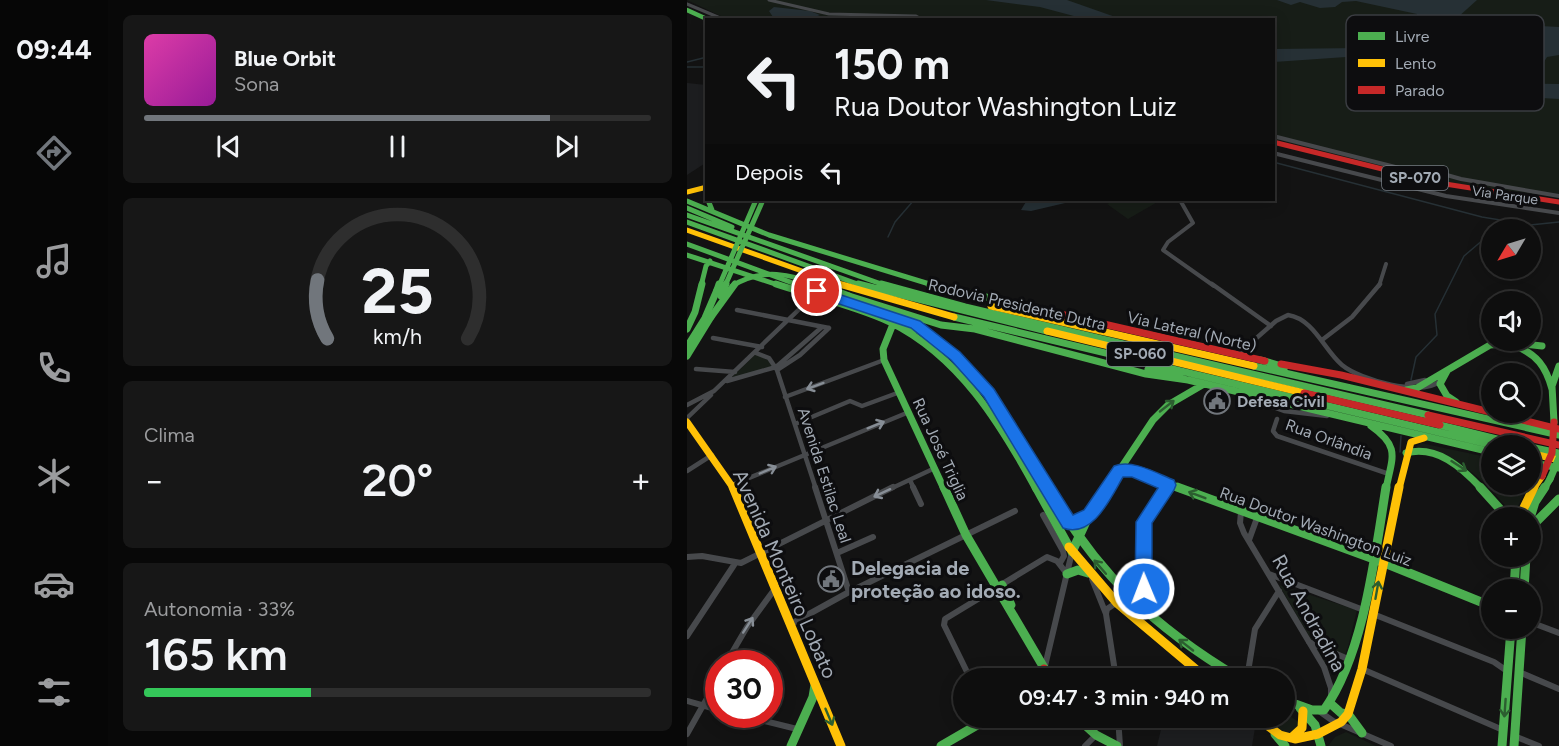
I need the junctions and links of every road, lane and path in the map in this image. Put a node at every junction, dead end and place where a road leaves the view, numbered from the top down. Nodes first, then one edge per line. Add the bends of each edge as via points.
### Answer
1 (769, 0) edge
2 (687, 4) edge
3 (687, 10) edge
4 (705, 18) edge
5 (720, 18) edge
6 (920, 18) edge
7 (1275, 137) edge
8 (1275, 142) edge
9 (1275, 153) edge
10 (705, 188) edge
11 (687, 192) edge
12 (1559, 196) edge
13 (687, 201) edge
14 (708, 201) edge
15 (756, 201) edge
16 (763, 201) edge
17 (1181, 201) edge
18 (1559, 202) edge
19 (687, 208) edge
20 (1559, 213) edge
21 (687, 215) edge
22 (725, 218) junction
23 (687, 222) edge
24 (687, 230) edge
25 (687, 244) edge
26 (687, 255) edge
27 (721, 258) junction
28 (708, 263) junction
29 (1386, 264) dead end
30 (814, 294) junction
31 (737, 310) dead end
32 (711, 317) junction
33 (790, 320) junction
34 (895, 320) junction
35 (1271, 326) junction
36 (822, 327) junction
37 (687, 329) edge
38 (713, 338) dead end
39 (1322, 339) junction
40 (690, 345) edge
41 (1072, 345) junction
42 (762, 347) junction
43 (1250, 348) junction
44 (1481, 350) edge
45 (1527, 351) edge
46 (756, 353) junction
47 (1535, 353) joint
48 (687, 356) edge
49 (1237, 356) junction
50 (884, 360) junction
51 (1258, 360) junction
52 (1559, 366) edge
53 (696, 369) dead end
54 (776, 369) junction
55 (735, 372) junction
56 (1437, 378) junction
57 (1188, 380) junction
58 (725, 381) junction
59 (1396, 383) junction
60 (1204, 384) junction
61 (1388, 388) junction
62 (1417, 388) junction
63 (1353, 389) junction
64 (1552, 389) junction
65 (714, 391) junction
66 (1235, 391) junction
67 (900, 392) junction
68 (785, 397) junction
69 (1400, 398) junction
70 (687, 405) edge
71 (1265, 406) junction
72 (1466, 407) junction
73 (909, 412) junction
74 (1295, 413) junction
75 (1342, 416) junction
76 (1277, 419) junction
77 (687, 420) edge
78 (1363, 421) junction
79 (795, 424) junction
80 (1557, 425) edge
81 (1481, 435) edge
82 (1499, 435) edge
83 (1505, 435) edge
84 (1559, 435) edge
85 (1430, 437) junction
86 (1481, 442) edge
87 (1541, 444) edge
88 (1559, 445) edge
89 (1541, 446) edge
90 (1481, 450) edge
91 (1405, 453) junction
92 (1559, 453) edge
93 (805, 454) junction
94 (712, 455) junction
95 (1541, 455) edge
96 (1559, 459) edge
97 (1126, 461) junction
98 (1541, 464) edge
99 (935, 468) junction
100 (1559, 468) edge
101 (687, 471) edge
102 (1119, 471) junction
103 (1132, 471) junction
104 (1389, 474) junction
105 (910, 480) junction
106 (732, 485) junction
107 (1169, 485) junction
108 (1386, 490) junction
109 (1397, 493) junction
110 (1559, 499) edge
111 (921, 504) dead end
112 (1499, 507) edge
113 (1523, 507) edge
114 (1533, 507) edge
115 (1015, 511) dead end
116 (1241, 512) junction
117 (1043, 515) dead end
118 (1089, 515) junction
119 (1541, 517) edge
120 (827, 518) junction
121 (1257, 518) junction
122 (1069, 523) junction
123 (966, 535) junction
124 (873, 537) dead end
125 (1078, 537) junction
126 (1249, 540) junction
127 (761, 552) junction
128 (1072, 552) junction
129 (837, 553) junction
130 (687, 557) edge
131 (1370, 558) junction
132 (1382, 562) junction
133 (1060, 563) junction
134 (733, 565) junction
135 (1067, 574) junction
136 (1269, 574) junction
137 (1090, 575) junction
138 (1000, 587) junction
139 (774, 590) junction
140 (849, 591) junction
141 (1279, 591) junction
142 (1481, 602) edge
143 (1116, 603) junction
144 (1362, 609) junction
145 (1144, 611) junction
146 (1106, 614) junction
147 (1373, 614) junction
148 (789, 625) junction
149 (1541, 626) edge
150 (1559, 633) edge
151 (687, 636) edge
152 (1510, 639) edge
153 (1521, 639) edge
154 (1309, 641) junction
155 (735, 650) edge
156 (1351, 660) junction
157 (1508, 660) junction
158 (1494, 663) junction
159 (965, 668) edge
160 (1043, 668) edge
161 (1044, 668) edge
162 (1114, 668) edge
163 (1193, 668) edge
164 (1222, 668) edge
165 (1249, 668) edge
166 (1362, 669) junction
167 (1507, 671) junction
168 (1519, 672) junction
169 (815, 683) junction
170 (1559, 689) edge
171 (687, 701) edge
172 (705, 702) edge
173 (1295, 704) joint
174 (1331, 704) junction
175 (703, 706) junction
176 (1303, 711) junction
177 (1319, 711) junction
178 (1348, 714) junction
179 (1337, 723) junction
180 (783, 726) edge
181 (971, 728) edge
182 (1088, 728) edge
183 (1118, 728) edge
184 (1270, 728) edge
185 (798, 730) junction
186 (1272, 730) junction
187 (1503, 731) junction
188 (1362, 733) junction
189 (687, 734) edge
190 (1318, 734) junction
191 (1096, 735) junction
192 (1515, 736) junction
193 (1289, 738) junction
194 (791, 746) edge
195 (841, 746) edge
196 (941, 746) edge
197 (1085, 746) edge
198 (1118, 746) edge
199 (1285, 746) edge
200 (1321, 746) edge
201 (1391, 746) edge
202 (1502, 746) edge
203 (1514, 746) edge
204 (1539, 746) edge

1 - 6 street via 829,15
2 - 5 street
3 - 4 main road
7 - 12 street via 1411,171 1429,170
8 - 18 main road, SP-070 via 1439,183
9 - 20 street, Via Parque via 1446,196
10 - 11 main road
13 - 22 main road, Via Lateral (Norte)
14 - 22 main road via 711,209
15 - 40 main road, bridge
16 - 32 main road, bridge
17 - 35 street via 1193,223 1164,245 1163,250
19 - 63 main road, Rodovia Presidente Dutra / SP-060 via 763,240 861,273
21 - 82 main road, Rodovia Presidente Dutra / SP-060 via 861,279
22 - 49 main road, Via Lateral (Norte) via 910,280
23 - 81 main road, Rodovia Presidente Dutra / SP-060 via 882,292
24 - 41 main road, Rodovia Presidente Dutra / SP-060 via 788,269 904,304
25 - 27 main road
26 - 28 main road
27 - 28 main road
27 - 30 main road
28 - 30 main road
28 - 37 main road
29 - 39 street via 1383,280 1370,298
30 - 33 street
30 - 34 main road
31 - 33 street
32 - 40 main road
32 - 57 main road, bridge via 732,286 760,272 777,273 928,322 975,329 1146,374
33 - 36 street
33 - 42 street
34 - 50 main road via 883,349
34 - 122 main road via 916,324 940,342 983,386
34 - 128 main road via 952,366 980,397
35 - 39 street via 1282,317 1294,316
35 - 43 street
36 - 54 street
36 - 54 street via 829,328 796,358
38 - 42 street
39 - 59 street via 1348,370
40 - 48 main road
41 - 57 main road via 1080,351
41 - 86 main road, Rodovia Presidente Dutra / SP-060
42 - 46 street
43 - 49 street
43 - 51 street
44 - 56 main road
45 - 47 main road
46 - 54 street via 769,358
46 - 55 street
47 - 64 main road via 1545,365
49 - 51 main road, Via Lateral (Norte)
50 - 67 main road, Rua José Triglia
50 -> 68 street
51 - 61 main road, Via Lateral (Norte)
51 - 69 main road
52 - 64 main road
53 - 55 street
54 - 58 street
54 - 68 street, Avenida Estilac Leal
55 - 58 street
56 - 59 street
56 - 62 main road
56 - 72 main road via 1447,396
57 - 60 main road
58 - 65 street
59 - 62 street
60 - 66 main road
97 -> 60 main road via 1159,413
61 - 62 main road
61 - 72 main road, Via Lateral (Norte)
63 - 69 main road, Rodovia Presidente Dutra / SP-060
63 - 83 main road, SP-060
64 - 80 main road
65 - 70 street
65 - 77 street
66 - 71 street
66 - 75 main road
67 - 73 main road, Rua José Triglia
67 - 79 street via 864,406 850,401
68 - 79 street, Avenida Estilac Leal
69 - 84 main road, Rodovia Presidente Dutra / SP-060
71 - 74 street
71 - 76 street
72 - 80 main road, Via Lateral (Norte)
93 -> 73 street
73 - 99 main road, Rua José Triglia
74 - 75 street
74 - 76 street
75 - 78 main road
76 - 104 street, Rua Orlândia via 1273,431 1277,436
77 - 94 main road, Avenida Monteiro Lobato
78 - 85 main road
78 - 104 main road via 1389,441 1393,451
79 - 93 street, Avenida Estilac Leal
80 - 113 main road, bridge via 1551,456
85 - 90 main road
85 - 91 main road via 1411,442
87 - 88 main road, Rodovia Presidente Dutra / SP-060
89 - 92 main road, Rodovia Presidente Dutra / SP-060
91 - 109 main road
91 -> 112 main road via 1422,450 1457,464 1472,475
106 -> 93 street
93 - 120 street, Avenida Estilac Leal
94 - 101 street
94 - 106 main road, Avenida Monteiro Lobato
95 - 96 main road
96 - 114 main road, bridge
97 - 102 main road
97 - 103 main road
98 - 100 main road
99 - 105 street
99 - 123 main road, Rua José Triglia
102 - 103 main road, Rua Doutor Washington Luiz
102 - 118 main road
103 - 107 main road, Rua Doutor Washington Luiz
104 - 108 main road
105 - 111 street
105 -> 120 street
106 - 127 main road, Avenida Monteiro Lobato
116 -> 107 main road, Rua Doutor Washington Luiz
107 - 145 street via 1143,526
108 - 109 main road
108 - 131 main road
109 - 132 main road
110 - 119 main road
115 - 123 street
116 - 121 main road, Rua Doutor Washington Luiz
116 - 126 street, Rua Andradina via 1241,528
117 - 133 street via 1063,551
118 - 122 main road
118 - 125 main road
120 - 127 street
120 - 129 street, Avenida Estilac Leal
121 - 126 street
121 - 131 main road, Rua Doutor Washington Luiz
122 - 125 main road
123 - 138 main road, Rua José Triglia
123 - 140 street
124 - 129 street
125 - 128 main road
145 -> 125 main road via 1105,572
126 - 136 street, Rua Andradina
127 - 134 street
127 - 139 main road, Avenida Monteiro Lobato
128 - 135 street
128 - 137 main road
129 - 140 street, Avenida Estilac Leal
130 - 134 street via 709,555
131 - 132 main road, Rua Doutor Washington Luiz
131 - 144 main road
132 - 142 main road, Rua Doutor Washington Luiz
147 -> 132 main road
133 - 135 street
133 - 138 street via 1047,557
134 - 151 street
135 - 137 main road via 1078,570
135 - 161 street
136 - 141 street, Rua Andradina
136 - 144 street
137 - 143 main road
137 - 146 street
138 - 159 street via 948,617 944,625
138 - 160 main road, Rua José Triglia
139 - 148 main road, Avenida Monteiro Lobato
155 -> 139 street
140 - 148 street
141 - 154 street, Rua Andradina
141 - 165 street via 1255,629
143 - 146 street
143 - 163 main road
144 - 156 main road
164 -> 145 main road via 1195,652
146 - 162 street
147 - 158 street
147 - 166 main road
148 - 169 main road, Avenida Monteiro Lobato
149 - 150 street
152 - 157 main road
153 - 168 main road
154 - 156 street
154 - 174 street, Rua Andradina via 1327,675
156 - 174 main road
157 - 158 street
157 - 167 main road
158 - 167 street
166 - 178 main road
166 - 187 street
167 -> 187 main road
168 - 170 street
168 - 192 main road
169 - 185 main road
169 -> 195 main road, Avenida Monteiro Lobato
171 - 175 street
172 - 175 street
173 - 176 main road
173 - 177 main road
174 - 177 main road
174 - 178 main road via 1339,713
175 - 189 street
176 - 190 main road
176 - 193 main road via 1301,731
177 - 179 street
178 - 179 main road
178 - 188 main road
179 - 188 street
179 - 190 main road
180 - 185 street
181 - 196 main road
182 - 191 main road
183 - 198 street
184 - 186 main road
185 - 194 main road
186 - 193 main road
186 - 199 main road
187 - 202 main road
188 - 201 street
190 - 193 main road
190 - 200 main road
191 - 197 street
191 - 198 main road
192 - 203 main road
192 - 204 street

